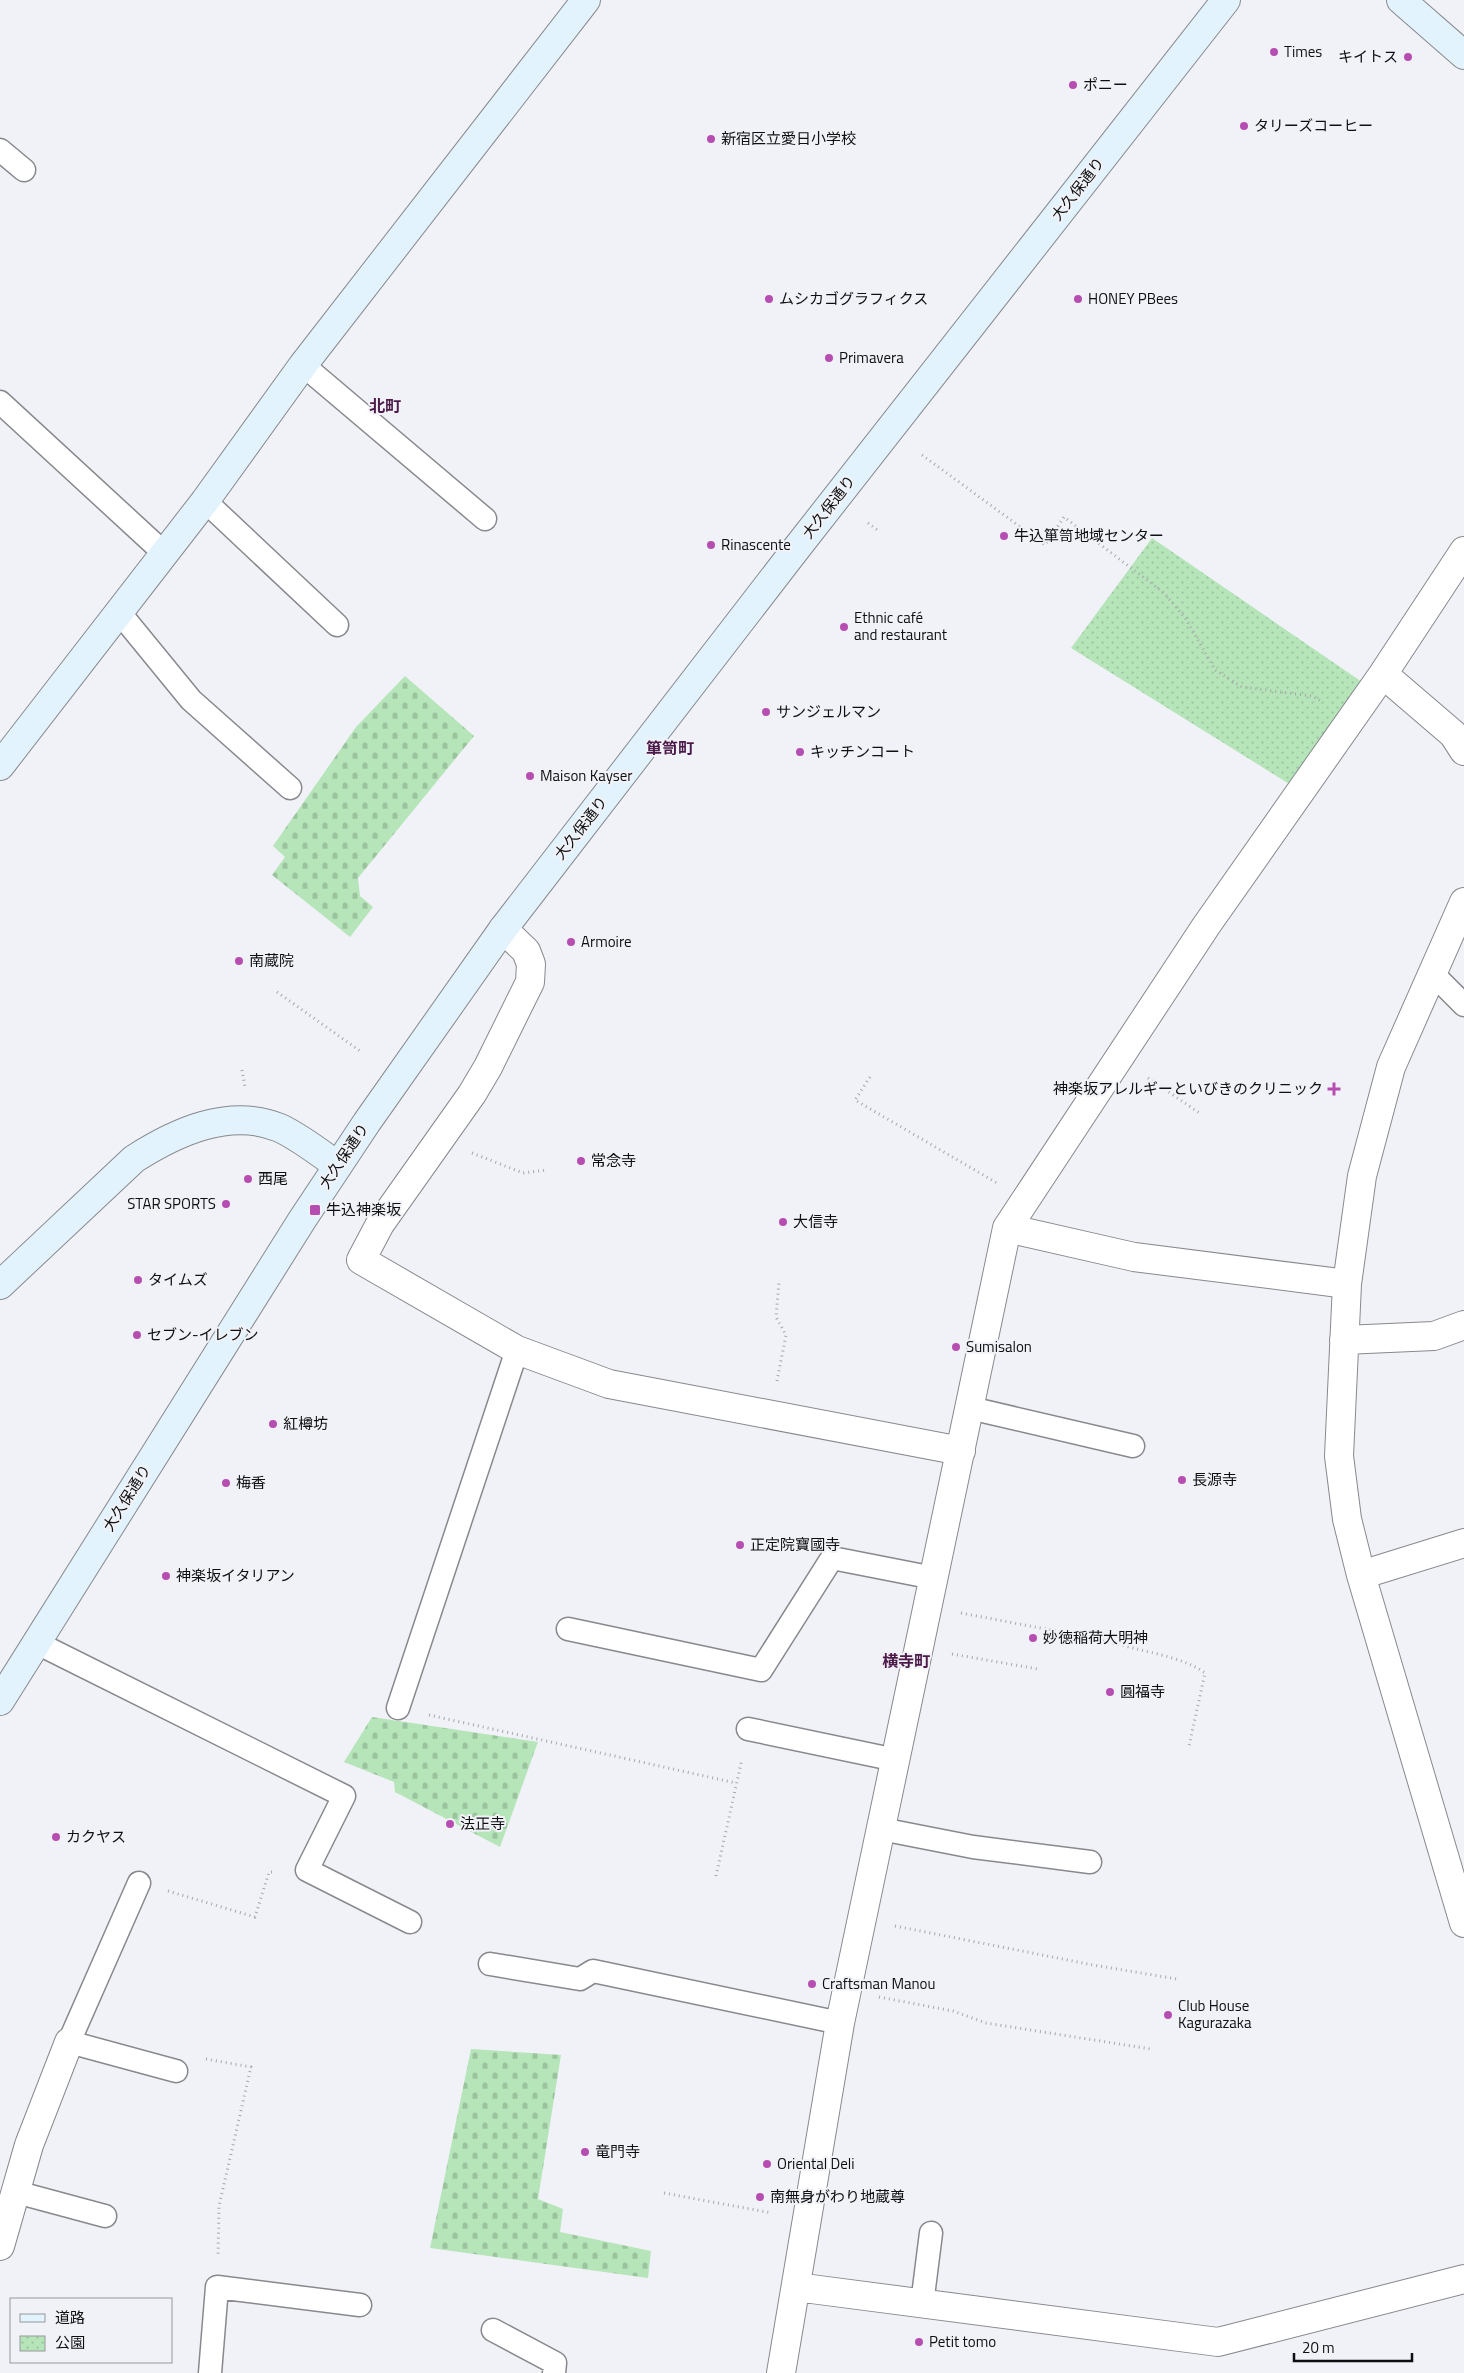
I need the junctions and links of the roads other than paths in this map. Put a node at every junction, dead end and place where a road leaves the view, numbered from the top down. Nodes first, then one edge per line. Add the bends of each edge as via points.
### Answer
1 (586, 0) edge
2 (1226, 0) edge
3 (1401, 0) edge
4 (1464, 55) edge
5 (0, 150) edge
6 (24, 170) dead end
7 (303, 365) junction
8 (0, 402) edge
9 (205, 502) junction
10 (486, 519) dead end
11 (1464, 551) edge
12 (164, 553) junction
13 (119, 612) junction
14 (337, 625) dead end
15 (1383, 674) junction
16 (1464, 751) edge
17 (0, 766) edge
18 (290, 788) dead end
19 (1464, 902) edge
20 (503, 929) junction
21 (1433, 974) junction
22 (1464, 1005) edge
23 (338, 1166) junction
24 (1007, 1228) junction
25 (1347, 1284) junction
26 (0, 1285) edge
27 (1464, 1325) edge
28 (1344, 1340) junction
29 (516, 1350) junction
30 (970, 1408) junction
31 (1132, 1446) dead end
32 (961, 1451) junction
33 (1464, 1543) edge
34 (1361, 1575) junction
35 (931, 1591) junction
36 (568, 1628) dead end
37 (37, 1643) junction
38 (0, 1701) edge
39 (398, 1708) road end
40 (748, 1729) road end
41 (896, 1760) junction
42 (881, 1829) junction
43 (1090, 1862) dead end
44 (139, 1883) road end
45 (410, 1922) dead end
46 (1464, 1923) edge
47 (490, 1964) dead end
48 (840, 2023) junction
49 (69, 2042) junction
50 (176, 2071) road end
51 (16, 2192) junction
52 (105, 2216) dead end
53 (931, 2233) dead end
54 (0, 2246) edge
55 (1464, 2280) edge
56 (796, 2287) junction
57 (922, 2304) junction
58 (360, 2305) dead end
59 (493, 2330) dead end
60 (210, 2373) edge
61 (554, 2373) edge
62 (781, 2373) edge

1 - 7 main road
2 - 20 main road, 大久保通り
3 - 4 main road
5 - 6 lane
7 - 9 main road
7 - 10 lane
8 - 12 lane
9 - 12 main road
9 - 14 lane
11 - 15 street
12 - 13 main road
13 - 17 main road
13 - 18 lane via 191,700
15 - 16 street via 1453,734
15 - 24 street via 1206,926
19 - 21 street
20 - 23 main road, 大久保通り
20 - 29 street via 526,951 531,964 530,982 472,1094 380,1224 361,1260
21 - 22 lane
21 - 25 street via 1391,1067 1362,1176
23 - 26 main road via 298,1138 258,1122 224,1121 189,1129 134,1159
23 - 37 main road, 大久保通り
24 - 25 street via 1134,1257
24 - 30 street
25 - 28 street
27 - 28 street via 1434,1336
28 - 34 street via 1339,1456 1347,1519
29 - 32 street via 609,1384
29 - 39 lane
30 - 31 lane
30 - 32 street
32 - 35 street
33 - 34 street
34 - 46 street
35 - 36 lane via 832,1558 761,1670
35 - 41 street
37 - 38 main road, 大久保通り
37 - 45 lane via 344,1796 307,1870
40 - 41 lane
41 - 42 street
42 - 43 lane via 973,1847
42 - 48 street
44 - 49 lane
47 - 48 lane via 580,1979 593,1971
48 - 56 street
49 - 50 lane
49 - 51 street via 29,2145
51 - 52 lane
51 - 54 street
53 - 57 lane
55 - 57 street via 1218,2342
56 - 57 street
56 - 62 street
58 - 60 lane via 217,2287
59 - 61 lane via 555,2362

